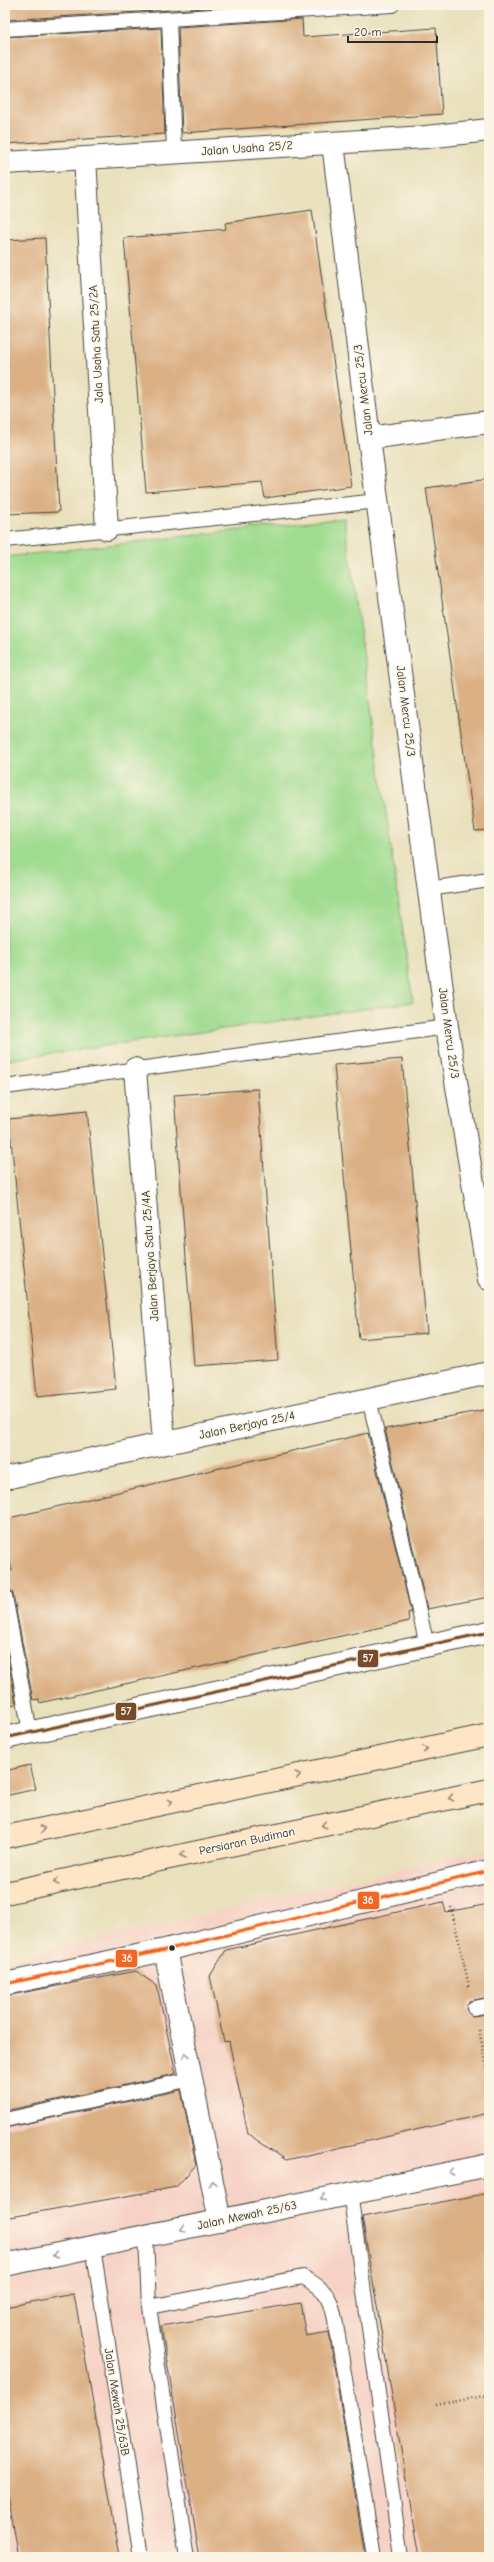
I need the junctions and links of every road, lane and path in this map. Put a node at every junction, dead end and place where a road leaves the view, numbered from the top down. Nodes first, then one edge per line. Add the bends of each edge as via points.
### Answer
1 (392, 5) edge
2 (169, 19) junction
3 (5, 29) edge
4 (489, 130) edge
5 (333, 143) junction
6 (174, 152) junction
7 (85, 158) junction
8 (5, 163) edge
9 (489, 422) edge
10 (369, 438) junction
11 (378, 501) junction
12 (107, 529) junction
13 (5, 540) edge
14 (489, 880) edge
15 (429, 889) junction
16 (447, 1027) junction
17 (135, 1069) junction
18 (5, 1087) edge
19 (489, 1279) edge
20 (489, 1373) edge
21 (369, 1399) junction
22 (164, 1443) junction
23 (5, 1478) edge
24 (5, 1596) edge
25 (489, 1632) edge
26 (427, 1645) junction
27 (30, 1732) junction
28 (489, 1735) edge
29 (5, 1738) edge
30 (489, 1790) edge
31 (5, 1837) edge
32 (489, 1871) edge
33 (445, 1881) junction
34 (5, 1893) edge
35 (165, 1950) junction
36 (5, 1984) edge
37 (489, 2005) edge
38 (474, 2008) junction
39 (489, 2076) edge
40 (191, 2079) junction
41 (5, 2120) edge
42 (489, 2165) edge
43 (350, 2192) junction
44 (220, 2221) junction
45 (146, 2236) junction
46 (93, 2247) junction
47 (5, 2265) edge
48 (149, 2307) junction
49 (489, 2395) edge
50 (436, 2405) dead end
51 (141, 2557) edge
52 (187, 2557) edge
53 (374, 2557) edge
54 (401, 2557) edge

1 - 2 lane
2 - 3 lane
2 - 6 lane
4 - 5 street, Jalan Usaha 25/2
5 - 6 street, Jalan Usaha 25/2
5 - 10 street, Jalan Mercu 25/3
6 - 7 street, Jalan Usaha 25/2
7 - 8 street, Jalan Usaha 25/2
7 - 12 street, Jala Usaha Satu 25/2A
9 - 10 street
10 - 11 street, Jalan Mercu 25/3
11 - 12 lane
11 - 15 street, Jalan Mercu 25/3
12 - 13 lane
14 - 15 lane
15 - 16 street, Jalan Mercu 25/3
16 - 17 lane
16 - 19 street, Jalan Mercu 25/3
17 - 18 lane
17 - 22 street, Jalan Berjaya Satu 25/4A
20 - 21 street, Jalan Berjaya 25/4
21 - 22 street, Jalan Berjaya 25/4
21 - 26 lane
22 - 23 street, Jalan Berjaya 25/4
24 - 27 lane
25 - 26 street
26 - 27 street
27 - 29 street
31 -> 28 main road
30 -> 34 main road, Persiaran Budiman
32 - 33 street
33 - 35 street
33 - 38 path
35 - 36 street
40 -> 35 street
37 - 38 lane
38 - 39 path
40 - 41 lane
44 -> 40 street
42 -> 43 street, Jalan Mewah 25/63
43 -> 44 street, Jalan Mewah 25/63
43 - 54 lane
44 -> 45 street, Jalan Mewah 25/63
45 - 46 street, Jalan Mewah 25/63
45 - 48 lane
46 -> 47 street, Jalan Mewah 25/63
46 - 51 lane, Jalan Mewah 25/63B
48 - 52 lane
48 - 53 lane via 303,2277 320,2285 331,2302 338,2336
49 - 50 path

